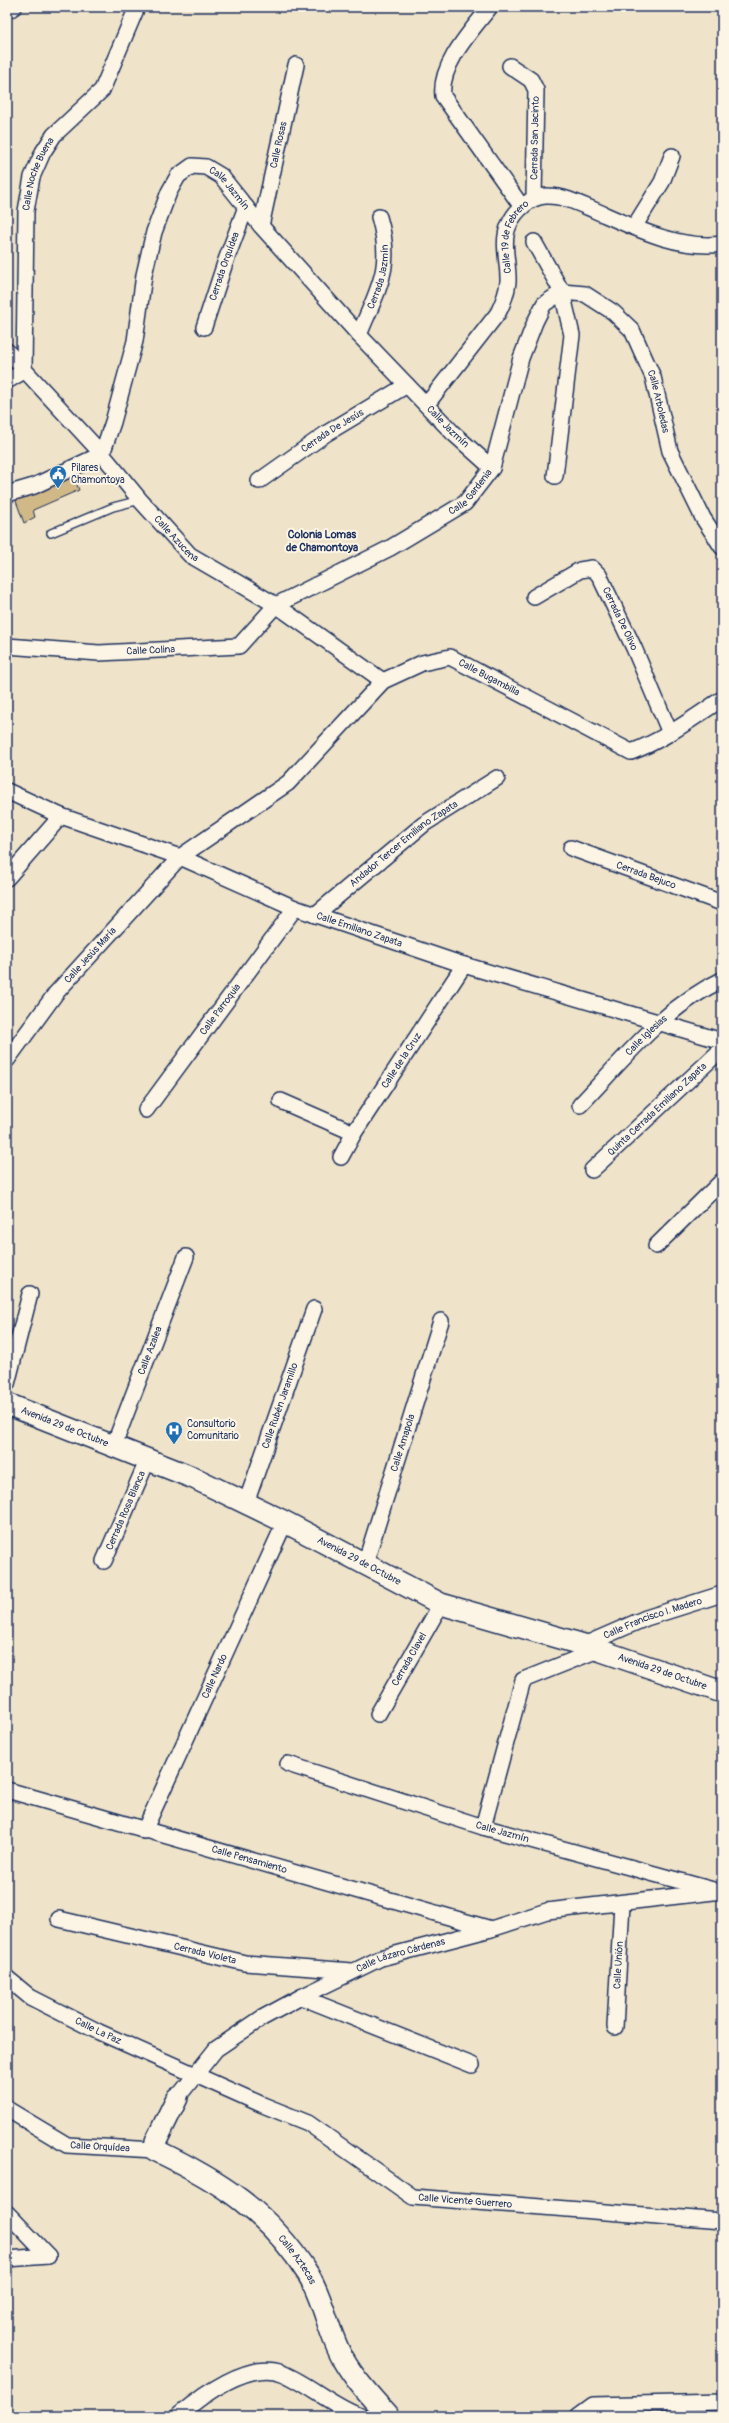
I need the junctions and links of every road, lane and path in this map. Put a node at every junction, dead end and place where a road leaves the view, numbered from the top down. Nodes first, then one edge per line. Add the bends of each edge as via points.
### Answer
1 (14, 7) edge
2 (137, 7) edge
3 (490, 7) edge
4 (7, 11) edge
5 (296, 65) dead end
6 (510, 66) dead end
7 (672, 156) dead end
8 (534, 198) junction
9 (246, 207) junction
10 (522, 207) junction
11 (379, 216) dead end
12 (261, 226) junction
13 (634, 227) junction
14 (534, 242) dead end
15 (722, 244) edge
16 (562, 292) junction
17 (204, 327) dead end
18 (359, 335) junction
19 (7, 351) edge
20 (24, 372) junction
21 (7, 381) edge
22 (407, 385) junction
23 (427, 404) junction
24 (102, 454) junction
25 (492, 468) junction
26 (555, 476) dead end
27 (259, 481) dead end
28 (7, 494) edge
29 (140, 500) junction
30 (51, 533) dead end
31 (722, 547) edge
32 (534, 597) dead end
33 (276, 605) junction
34 (7, 646) edge
35 (383, 682) junction
36 (722, 699) edge
37 (670, 733) junction
38 (497, 778) dead end
39 (7, 791) edge
40 (61, 816) junction
41 (571, 848) dead end
42 (180, 857) junction
43 (7, 878) edge
44 (722, 903) edge
45 (295, 908) junction
46 (315, 915) junction
47 (464, 965) junction
48 (722, 980) edge
49 (657, 1024) junction
50 (722, 1041) edge
51 (722, 1050) edge
52 (7, 1060) edge
53 (281, 1101) dead end
54 (580, 1105) dead end
55 (146, 1110) dead end
56 (354, 1133) junction
57 (341, 1157) dead end
58 (592, 1170) dead end
59 (722, 1181) edge
60 (656, 1246) dead end
61 (186, 1257) dead end
62 (30, 1294) dead end
63 (314, 1309) dead end
64 (441, 1321) dead end
65 (7, 1384) edge
66 (7, 1404) edge
67 (114, 1445) junction
68 (148, 1459) junction
69 (246, 1503) junction
70 (285, 1522) junction
71 (104, 1561) dead end
72 (365, 1564) junction
73 (722, 1594) edge
74 (441, 1604) junction
75 (591, 1647) junction
76 (722, 1692) edge
77 (378, 1714) dead end
78 (288, 1764) dead end
79 (7, 1790) edge
80 (483, 1827) junction
81 (144, 1831) junction
82 (721, 1891) edge
83 (622, 1904) junction
84 (59, 1919) dead end
85 (492, 1929) junction
86 (354, 1971) junction
87 (7, 1978) edge
88 (301, 1997) junction
89 (615, 2027) dead end
90 (472, 2065) dead end
91 (194, 2075) junction
92 (177, 2098) joint
93 (7, 2109) edge
94 (155, 2146) junction
95 (7, 2213) edge
96 (722, 2221) edge
97 (7, 2259) edge
98 (722, 2402) edge
99 (178, 2416) edge
100 (360, 2416) edge
101 (388, 2416) edge
102 (578, 2416) edge

1 - 4 street
2 - 20 street, Calle Noche Buena via 102,90 54,135 32,177 26,211
3 - 10 street via 456,50 441,86 443,96
5 - 12 street, Calle Rosas
6 - 8 street, Cerrada San Jacinto via 532,80 536,90
7 - 13 street via 662,182
8 - 10 street, Calle 19 de Febrero
8 - 13 street, Calle 19 de Febrero via 548,196 572,201
9 - 12 street, Calle Jazmín
9 - 17 street, Cerrada Orquídea via 224,263
9 - 24 street, Calle Jazmín via 221,176 206,167 192,166 178,176 154,232 144,275 135,341
10 - 23 street, Calle 19 de Febrero via 508,226 508,281 505,298 498,313
11 - 18 street, Cerrada Jazmín via 385,236 384,274
12 - 18 street, Calle Jazmín
13 - 15 street, Calle 19 de Febrero via 668,239
14 - 16 street
16 - 25 street, Calle Gardenia via 544,304 535,322 521,358
16 - 26 street via 572,335
16 - 31 street, Calle Arboledas via 585,294 613,312 632,330 653,377 670,451 703,518
18 - 22 street, Calle Jazmín
19 - 20 street, Calle Azucena
20 - 21 street
20 - 24 street, Calle Azucena
22 - 23 street, Calle Jazmín
22 - 27 street, Cerrada De Jesús via 327,433
23 - 25 street, Calle Jazmín
24 - 28 street via 34,486
24 - 29 street, Calle Azucena
25 - 33 street, Calle Gardenia via 465,503 390,548
29 - 30 lane via 113,507
29 - 33 street, Calle Azucena via 190,555
32 - 37 street, Cerrada De Olivo via 580,570 592,568 600,575
33 - 34 street, Calle Colina via 239,646 99,652
33 - 35 street, Calle Azucena
35 - 37 street, Calle Bugambilia via 422,663 450,657 631,752
35 - 42 street, Calle Bugambilia via 288,783
36 - 37 street, Calle Bugambilia
38 - 46 street, Andador Tercer Emiliano Zapata via 424,824
39 - 40 street, Calle Emiliano Zapata
40 - 42 street, Calle Emiliano Zapata
40 - 43 street
41 - 44 street, Cerrada Bejuco
42 - 45 street, Calle Emiliano Zapata
42 - 52 street, Calle Jesús María via 56,993
45 - 46 street, Calle Emiliano Zapata
45 - 55 street, Calle Parroquia
46 - 47 street, Calle Emiliano Zapata
47 - 49 street, Calle Emiliano Zapata
47 - 56 street, Calle de la Cruz
48 - 49 street, Calle Iglesias via 697,992
49 - 50 street, Calle Emiliano Zapata
49 - 54 street, Calle Iglesias
51 - 58 street, Quinta Cerrada Emiliano Zapata
53 - 56 street
56 - 57 street, Calle de la Cruz
59 - 60 street
61 - 67 street, Calle Azalea
62 - 65 street
63 - 69 street, Calle Rubén Jaramillo
64 - 72 street, Calle Amapola
66 - 67 street, Avenida 29 de Octubre
67 - 68 street, Avenida 29 de Octubre
68 - 69 street, Avenida 29 de Octubre
68 - 71 street, Cerrada Rosa Blanca
69 - 70 street, Avenida 29 de Octubre
70 - 72 street, Avenida 29 de Octubre
70 - 81 street, Calle Nardo
72 - 74 street, Avenida 29 de Octubre
73 - 75 street, Calle Francisco I. Madero via 646,1618
74 - 75 street, Avenida 29 de Octubre
74 - 77 street, Cerrada Clavel
75 - 76 street, Avenida 29 de Octubre
75 - 80 street, Calle Francisco I. Madero via 523,1680
78 - 80 street, Calle Jazmín
79 - 81 street, Calle Pensamiento
80 - 82 street, Calle Jazmín
81 - 85 street, Calle Pensamiento
82 - 83 street, Calle Lázaro Cárdenas
83 - 85 street, Calle Lázaro Cárdenas via 547,1911
83 - 89 street, Calle Unión
84 - 86 street, Cerrada Violeta via 245,1963
85 - 86 street, Calle Lázaro Cárdenas via 381,1958
86 - 88 street, Calle Lázaro Cárdenas
87 - 91 street, Calle La Paz via 30,1997
88 - 90 street
88 - 91 street, Calle Lázaro Cárdenas via 262,2018 216,2049
91 - 92 street, Calle Lázaro Cárdenas
91 - 96 street, Calle Vicente Guerrero via 308,2123 413,2197
92 - 94 street, Calle Lázaro Cárdenas
93 - 94 street, Calle Orquídea via 67,2145
94 - 101 street, Calle Aztecas via 229,2190 257,2211 283,2241 309,2275 343,2358 362,2388
95 - 97 street via 48,2256
98 - 102 street via 593,2404
99 - 100 street via 218,2385 253,2371 281,2372

